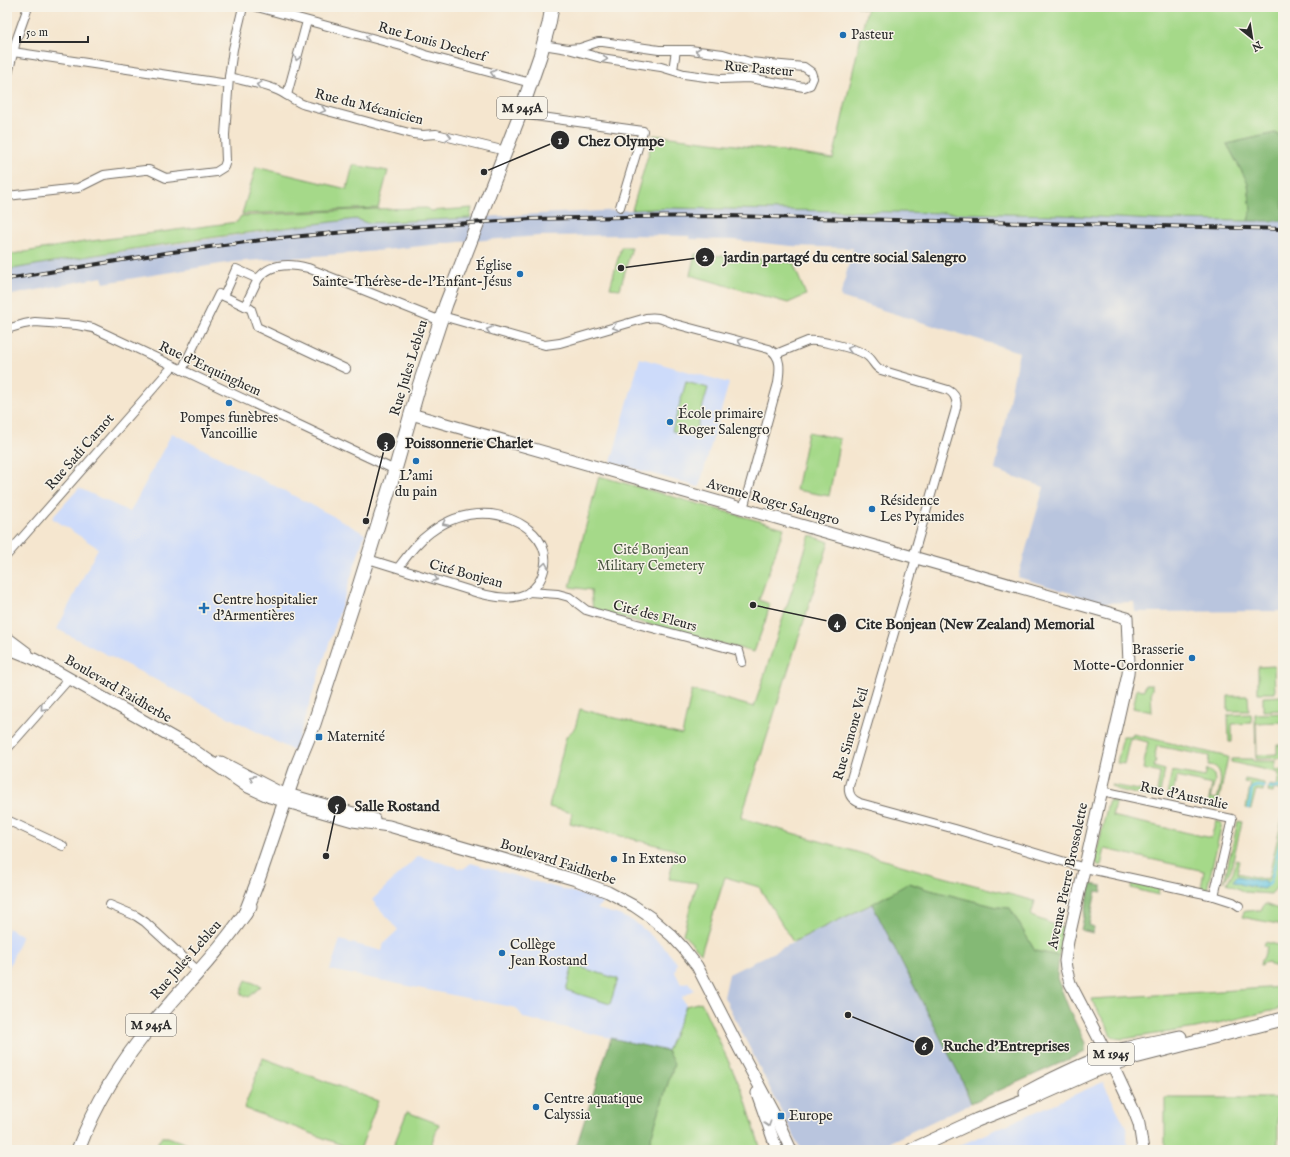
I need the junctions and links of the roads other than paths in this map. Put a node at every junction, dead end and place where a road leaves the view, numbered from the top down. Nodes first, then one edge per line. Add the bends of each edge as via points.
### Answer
1 (28, 7) edge
2 (243, 7) edge
3 (257, 7) edge
4 (552, 7) edge
5 (307, 21) junction
6 (543, 45) junction
7 (568, 48) junction
8 (676, 50) junction
9 (13, 52) junction
10 (674, 70) junction
11 (7, 78) edge
12 (229, 81) junction
13 (531, 83) junction
14 (287, 95) junction
15 (520, 114) junction
16 (506, 151) junction
17 (7, 196) edge
18 (620, 206) dead end
19 (258, 279) junction
20 (221, 295) junction
21 (246, 306) junction
22 (441, 319) junction
23 (7, 329) edge
24 (776, 354) junction
25 (173, 366) junction
26 (346, 369) dead end
27 (182, 370) junction
28 (411, 414) junction
29 (395, 470) junction
30 (743, 509) junction
31 (7, 555) edge
32 (914, 557) junction
33 (368, 559) junction
34 (398, 568) junction
35 (529, 592) junction
36 (558, 594) joint
37 (1127, 618) joint
38 (7, 638) edge
39 (7, 648) edge
40 (34, 659) junction
41 (742, 662) dead end
42 (69, 679) junction
43 (7, 749) edge
44 (1102, 791) junction
45 (290, 799) junction
46 (7, 820) edge
47 (63, 846) dead end
48 (1085, 868) junction
49 (1214, 896) junction
50 (110, 905) dead end
51 (1239, 906) dead end
52 (198, 971) junction
53 (1283, 1018) edge
54 (740, 1050) junction
55 (1110, 1060) junction
56 (78, 1150) edge
57 (777, 1150) edge
58 (791, 1150) edge
59 (912, 1150) edge
60 (1142, 1150) edge

1 - 9 street
2 - 12 street via 233,49
3 - 5 street, Rue Louis Decherf
4 - 6 main road, M 945A
13 -> 5 street, Rue Louis Decherf
5 -> 14 street
6 - 7 street, Rue Pasteur
6 - 13 main road, M 945A
7 - 8 street, Rue Pasteur via 580,48 603,42
7 -> 10 street, Rue Pasteur via 601,58
8 - 10 street
10 -> 8 street, Rue Pasteur via 684,74 720,79 749,78 804,87 810,85 813,78 812,72 804,67 750,62 723,54
9 - 11 street
9 - 12 street, Rue du Mécanicien
14 -> 12 street, Rue du Mécanicien via 268,87
12 - 17 street via 226,161 224,167 216,172 166,178 147,170 107,174 78,188
13 - 15 main road, M 945A
14 -> 16 street, Rue du Mécanicien via 305,105 413,134 436,134
15 - 16 main road, M 945A
15 - 18 street via 643,131
16 - 22 main road, Rue Jules Lebleu / M 945A
19 - 20 street via 236,270
19 - 21 street
19 - 22 street via 265,271 275,266 295,264
20 - 21 street
20 - 27 street
21 - 26 street via 251,310 257,327
24 -> 22 street via 769,349 656,317 545,345
22 - 28 main road, Rue Jules Lebleu / M 945A
23 - 25 street, Rue d'Erquinghem via 35,322 88,326
24 - 30 street via 778,382
32 -> 24 street, Rue Simone Veil via 956,412 957,401 954,394 881,370 864,353 816,341 808,341
25 - 27 street, Rue d'Erquinghem
25 - 31 street, Rue Sadi Carnot
27 - 29 street, Rue d'Erquinghem
28 - 29 main road, Rue Jules Lebleu / M 945A
28 - 30 street, Avenue Roger Salengro
29 - 33 main road, Rue Jules Lebleu / M 945A
30 - 32 street, Avenue Roger Salengro
32 - 37 street, Avenue Roger Salengro
32 - 48 street, Rue Simone Veil via 849,786 850,796 860,803
33 - 34 street, Cité Bonjean
33 - 45 main road, Rue Jules Lebleu / M 945A via 305,745
34 -> 35 street, Cité Bonjean via 493,596 514,597
35 -> 34 street, Cité Bonjean via 538,584 543,574 546,563 543,547 533,533 522,524 496,515 477,514 446,523 421,540
35 - 36 street, Cité Bonjean
36 - 41 street, Cité des Fleurs via 572,599 586,610 739,651
37 - 44 street, Avenue Pierre Brossolette via 1128,674
38 - 40 street, Boulevard Faidherbe
39 - 40 street, Boulevard Faidherbe
40 - 42 street, Boulevard Faidherbe
42 -> 43 street
42 - 45 street, Boulevard Faidherbe via 188,746
44 - 48 street, Avenue Pierre Brossolette
44 - 49 street, Rue d'Australie via 1232,819
45 - 52 main road, Rue Jules Lebleu / M 945A via 245,914
45 - 54 street, Boulevard Faidherbe via 358,822 389,826 582,882 608,892 638,909 683,948 700,972
46 - 47 street
48 - 49 street
48 - 55 street, Avenue Pierre Brossolette via 1067,948 1066,968 1073,990
49 - 51 street
50 - 52 street via 145,922
52 - 56 main road, Rue Jules Lebleu / M 945A via 155,1020 118,1070 96,1106
53 - 55 main road, M 1945 via 1162,1040 1134,1047
54 -> 57 street, Boulevard Faidherbe
54 - 58 street, Boulevard Faidherbe
55 - 59 main road, M 1945 via 1033,1098 976,1120
55 - 60 street, Avenue Pierre Brossolette via 1137,1118

